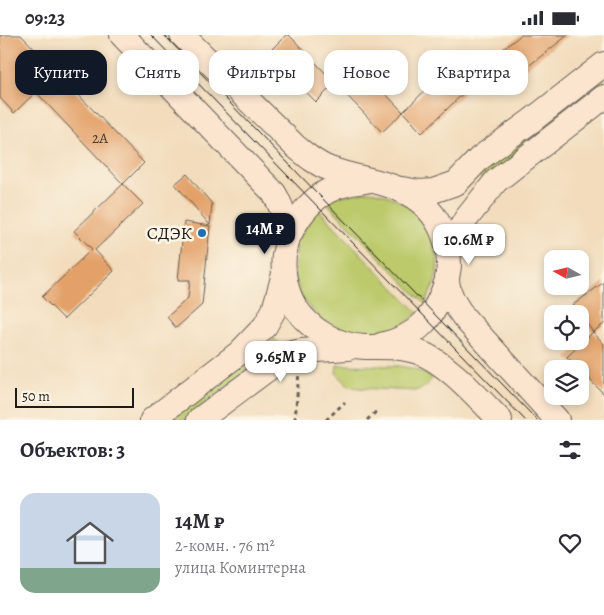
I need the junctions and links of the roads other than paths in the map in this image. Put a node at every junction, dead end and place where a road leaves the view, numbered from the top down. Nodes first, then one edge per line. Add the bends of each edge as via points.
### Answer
1 (122, 35) edge
2 (182, 35) edge
3 (604, 64) edge
4 (604, 97) edge
5 (388, 184) junction
6 (287, 239) junction
7 (448, 251) junction
8 (284, 274) junction
9 (447, 281) junction
10 (363, 347) junction
11 (152, 420) edge
12 (199, 420) edge
13 (500, 420) edge
14 (557, 420) edge

1 - 6 street via 274,193 286,222
2 - 5 street via 311,160 336,171
3 - 5 street via 480,158 456,183 420,192
4 - 7 street via 496,181 466,219
5 - 6 street via 370,181 334,187 305,209
5 - 7 street via 417,198 428,209 438,222
6 - 8 street
7 - 9 street
8 - 10 street via 295,306 311,325 332,340
8 - 11 street via 274,310 265,326 239,353
9 - 10 street via 438,306 417,329 383,345
9 - 14 street via 461,313
10 - 12 street via 291,353
10 - 13 street via 402,349 431,358 465,384

